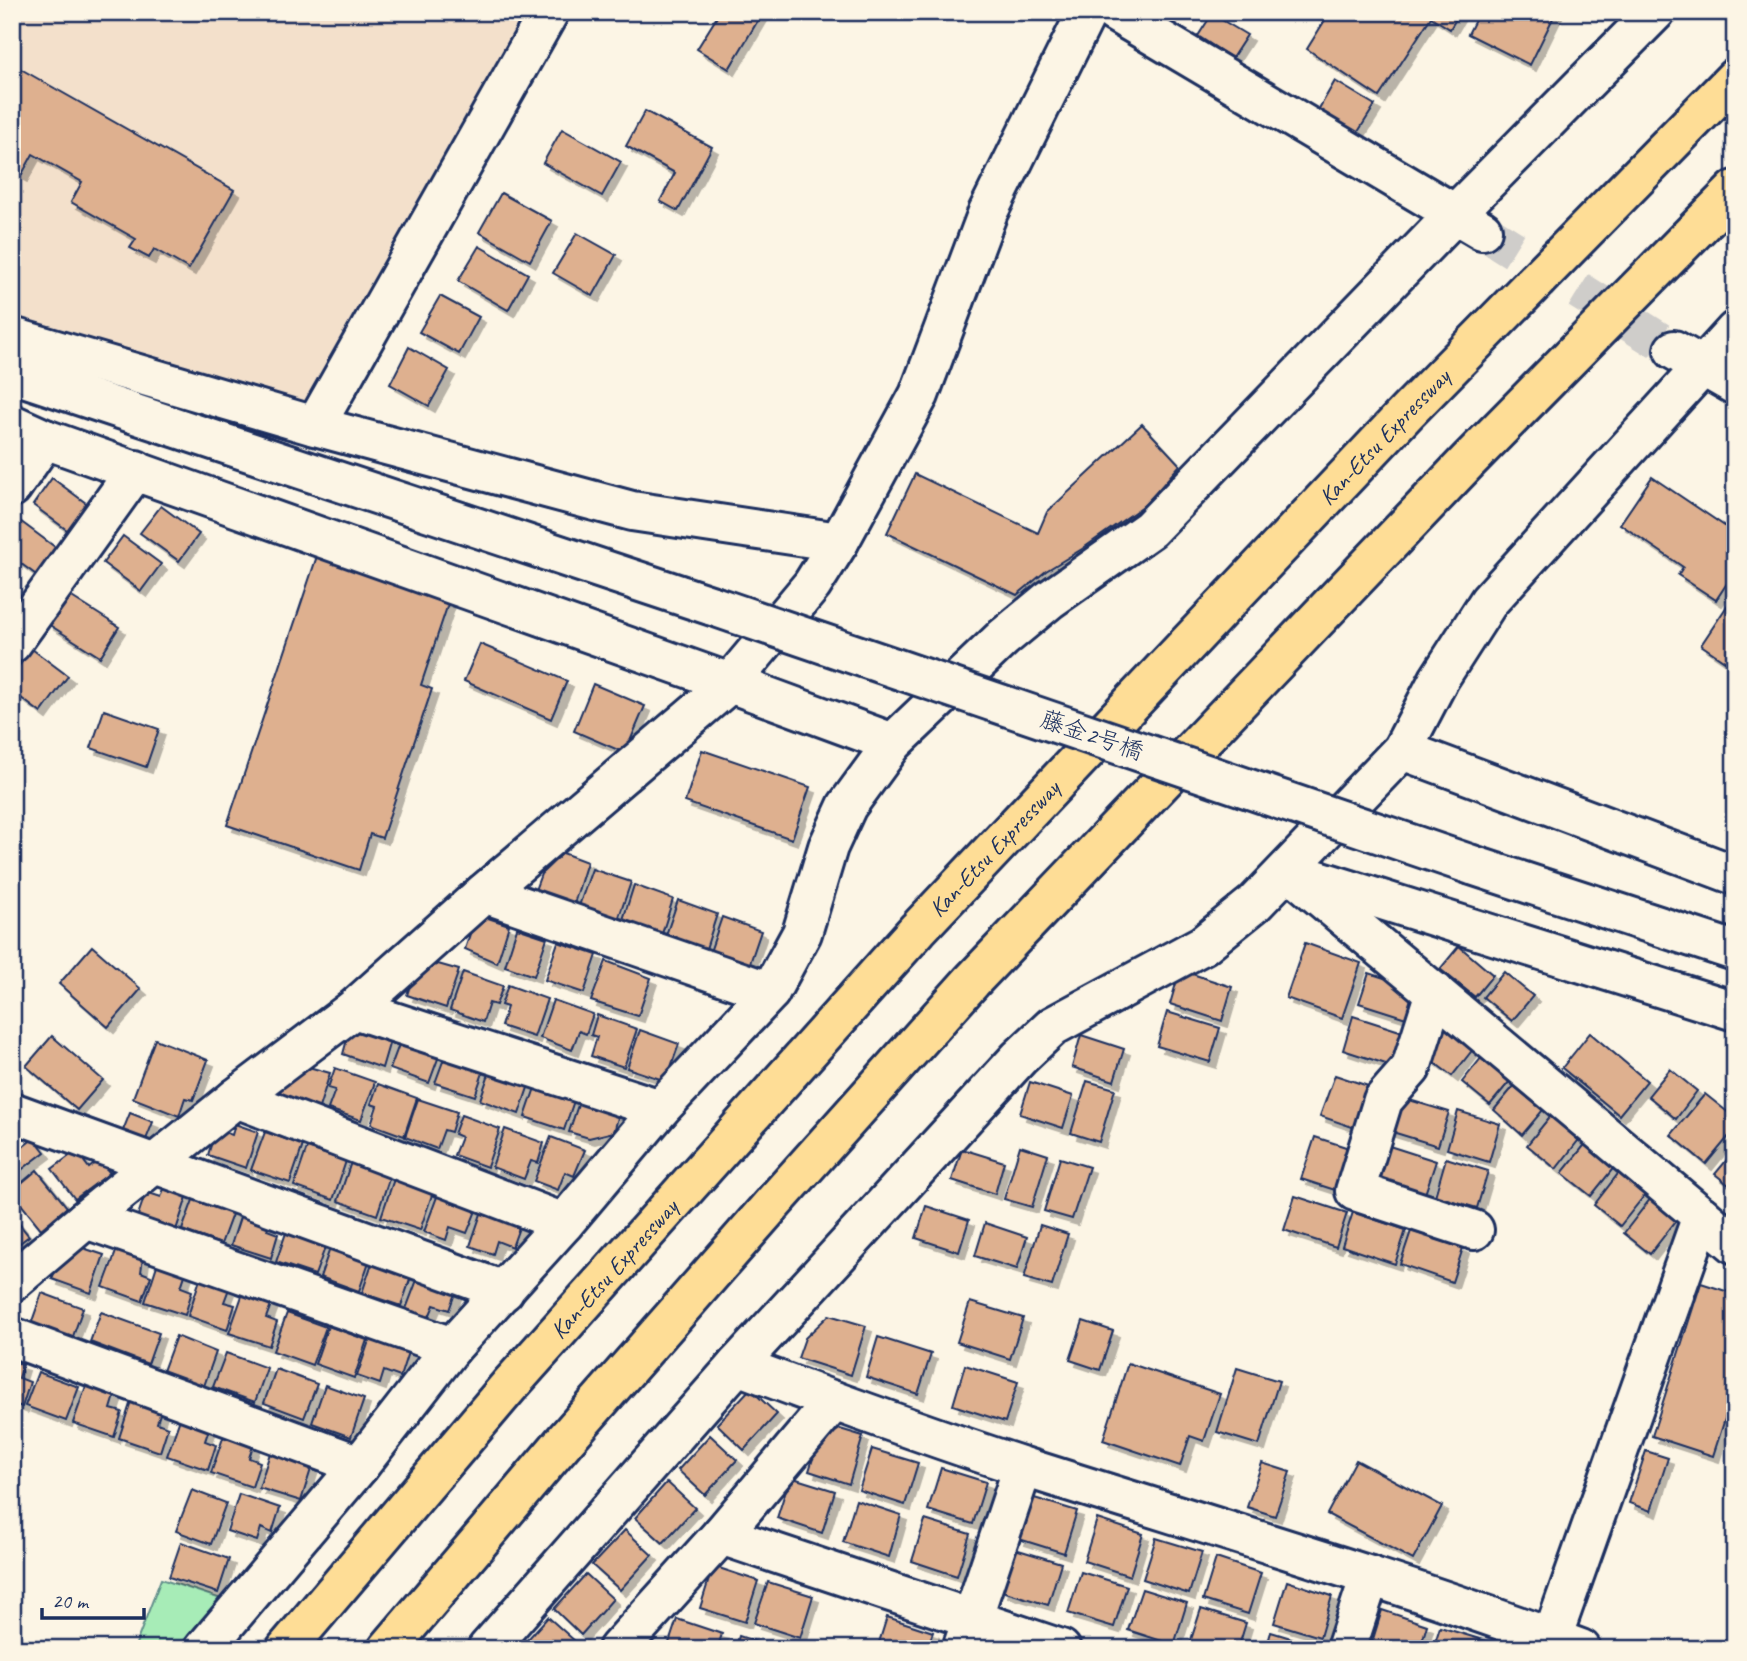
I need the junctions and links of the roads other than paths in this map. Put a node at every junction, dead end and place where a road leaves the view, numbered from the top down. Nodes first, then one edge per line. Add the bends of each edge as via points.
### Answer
1 (550, 12) edge
2 (1087, 12) edge
3 (1114, 12) edge
4 (1655, 12) edge
5 (1735, 78) edge
6 (1735, 190) edge
7 (1469, 221) junction
8 (1735, 331) edge
9 (12, 337) edge
10 (1688, 358) junction
11 (12, 373) edge
12 (1735, 386) edge
13 (315, 426) junction
14 (29, 431) edge
15 (136, 470) junction
16 (12, 487) edge
17 (839, 542) junction
18 (12, 643) edge
19 (730, 683) junction
20 (893, 743) junction
21 (1402, 750) junction
22 (1288, 870) junction
23 (1735, 875) edge
24 (484, 893) junction
25 (1735, 951) edge
26 (770, 992) junction
27 (1435, 992) junction
28 (354, 1009) junction
29 (1735, 1011) edge
30 (236, 1098) junction
31 (660, 1110) junction
32 (12, 1112) edge
33 (157, 1163) junction
34 (1702, 1216) junction
35 (86, 1219) junction
36 (564, 1223) junction
37 (1474, 1230) dead end
38 (1735, 1244) edge
39 (12, 1282) edge
40 (504, 1291) junction
41 (12, 1337) edge
42 (452, 1347) junction
43 (737, 1365) junction
44 (834, 1401) junction
45 (360, 1465) junction
46 (1023, 1467) junction
47 (721, 1535) junction
48 (1370, 1576) junction
49 (967, 1634) edge
50 (1561, 1645) edge
51 (204, 1649) edge
52 (286, 1649) edge
53 (388, 1649) edge
54 (487, 1649) edge
55 (618, 1649) edge
56 (1061, 1649) edge
57 (1346, 1649) edge

1 - 13 street
2 - 17 street via 988,212 919,395
3 - 7 street
4 - 7 street
5 - 52 highway, Kan-Etsu Expressway via 1407,412 918,929 509,1386
6 - 53 highway via 1460,470 972,981 575,1429
7 - 20 street via 1150,529 1003,638
8 - 10 street
9 - 13 street
10 - 12 street
10 - 21 street via 1489,601
11 - 25 street, 藤金2号橋, bridge
13 - 17 street via 632,511
14 - 15 street
14 - 16 street
15 - 18 street
15 - 19 street
17 - 19 street via 811,585
19 - 20 street
19 - 24 street
20 - 26 street via 847,806 828,847 802,933
21 - 22 street
21 - 23 street
22 - 27 street
22 - 29 street
22 - 43 street via 1203,945 1053,1026 1018,1058
24 - 26 street
24 - 28 street
26 - 31 street
27 - 34 street
27 - 37 street via 1411,1068 1383,1100 1355,1191
28 - 30 street
28 - 31 street
30 - 33 street
30 - 36 street
31 - 36 street
32 - 33 street
33 - 35 street
33 - 40 street
34 - 38 street
34 - 50 street
35 - 39 street
35 - 42 street
36 - 40 street
40 - 42 street
41 - 45 street
42 - 45 street
43 - 44 street
43 - 54 street
44 - 46 street
44 - 47 street
45 - 51 street
46 - 48 street
46 - 49 street
47 - 49 street
47 - 55 street
48 - 50 street
48 - 57 street
49 - 56 street

